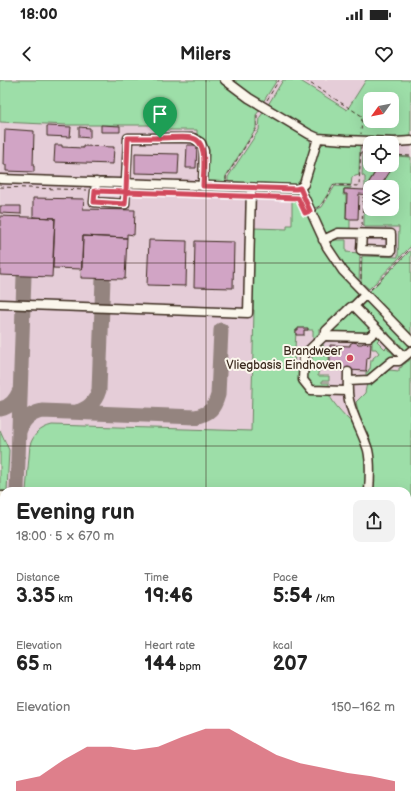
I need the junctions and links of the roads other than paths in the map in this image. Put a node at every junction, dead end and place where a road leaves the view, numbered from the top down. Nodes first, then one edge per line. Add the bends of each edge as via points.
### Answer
1 (225, 80) edge
2 (318, 138) junction
3 (411, 141) edge
4 (0, 179) edge
5 (95, 186) junction
6 (203, 186) junction
7 (126, 188) junction
8 (300, 188) junction
9 (251, 192) junction
10 (362, 234) junction
11 (323, 240) junction
12 (367, 293) junction
13 (0, 304) edge
14 (354, 306) junction
15 (377, 330) junction
16 (326, 334) junction
17 (411, 341) edge
18 (411, 350) edge
19 (404, 357) junction
20 (347, 391) junction
21 (369, 487) edge

1 - 2 lane
2 - 3 lane
2 - 8 lane via 304,184
4 - 5 lane
5 - 7 lane
5 - 7 lane via 94,202 125,204
6 - 7 lane
6 - 7 lane via 204,151 201,143 193,138 128,138
6 - 9 lane via 226,191
8 - 9 lane
8 - 11 lane
9 - 13 lane via 248,313
10 - 10 lane via 391,234 391,251 361,250
10 - 11 lane via 338,233
11 - 12 lane via 343,272
12 - 14 lane
12 - 17 lane
14 - 15 lane
14 - 16 lane via 326,331
15 - 16 lane via 369,337
15 - 19 lane
16 - 20 lane via 304,355 303,380 311,390
18 - 19 lane
19 - 20 lane via 392,361 369,380 348,376
20 - 21 lane via 365,439 370,468

